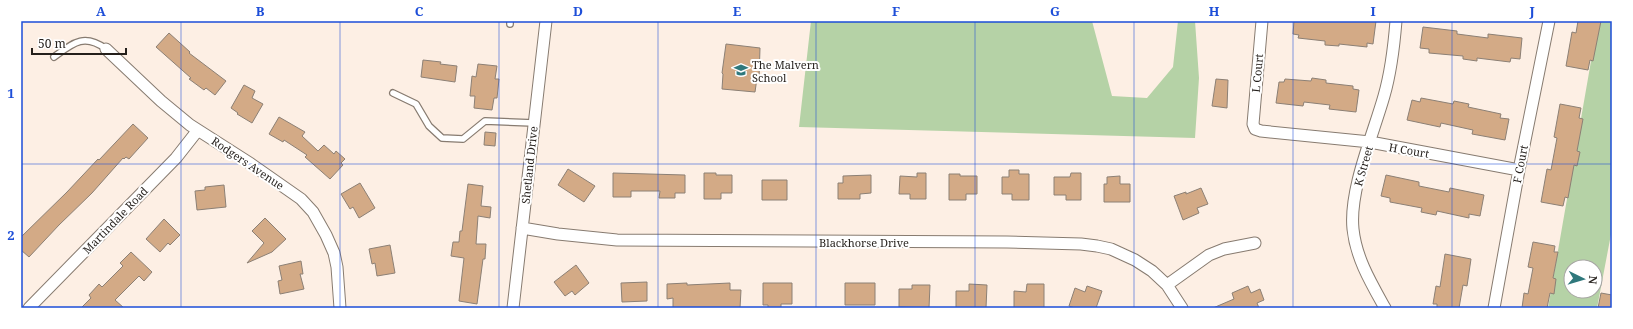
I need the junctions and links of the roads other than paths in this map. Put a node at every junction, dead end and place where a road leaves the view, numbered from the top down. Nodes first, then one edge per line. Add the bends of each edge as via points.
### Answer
1 (546, 21) edge
2 (1262, 21) edge
3 (1396, 21) edge
4 (1549, 21) edge
5 (106, 49) joint
6 (54, 57) dead end
7 (393, 93) dead end
8 (534, 123) junction
9 (1253, 124) joint
10 (198, 130) junction
11 (1370, 142) junction
12 (1519, 170) junction
13 (522, 228) junction
14 (1255, 243) dead end
15 (1167, 285) junction
16 (29, 308) edge
17 (340, 308) edge
18 (512, 308) edge
19 (1182, 308) edge
20 (1385, 308) edge
21 (1494, 308) edge

1 - 8 street, Shetland Drive
2 - 9 street, L Court
3 - 11 street, K Street via 1389,74
4 - 12 street, F Court
5 - 6 lane via 91,40 82,40
5 - 10 street, Rodgers Avenue via 161,101
7 - 8 lane via 416,104 429,126 442,138 463,139 485,121
8 - 13 street, Shetland Drive
9 - 11 street, H Court via 1255,129 1261,131
10 - 16 street, Martindale Road via 176,158
10 - 17 street, Rodgers Avenue via 300,199 312,212 334,254
11 - 12 street, H Court
11 - 20 street, K Street via 1357,187 1352,216 1353,230 1367,275
12 - 21 street, F Court
13 - 15 street, Blackhorse Drive via 617,240 1081,244 1111,249 1135,260
13 - 18 street, Shetland Drive
14 - 15 street via 1224,249 1209,255
15 - 19 street, Blackhorse Drive

